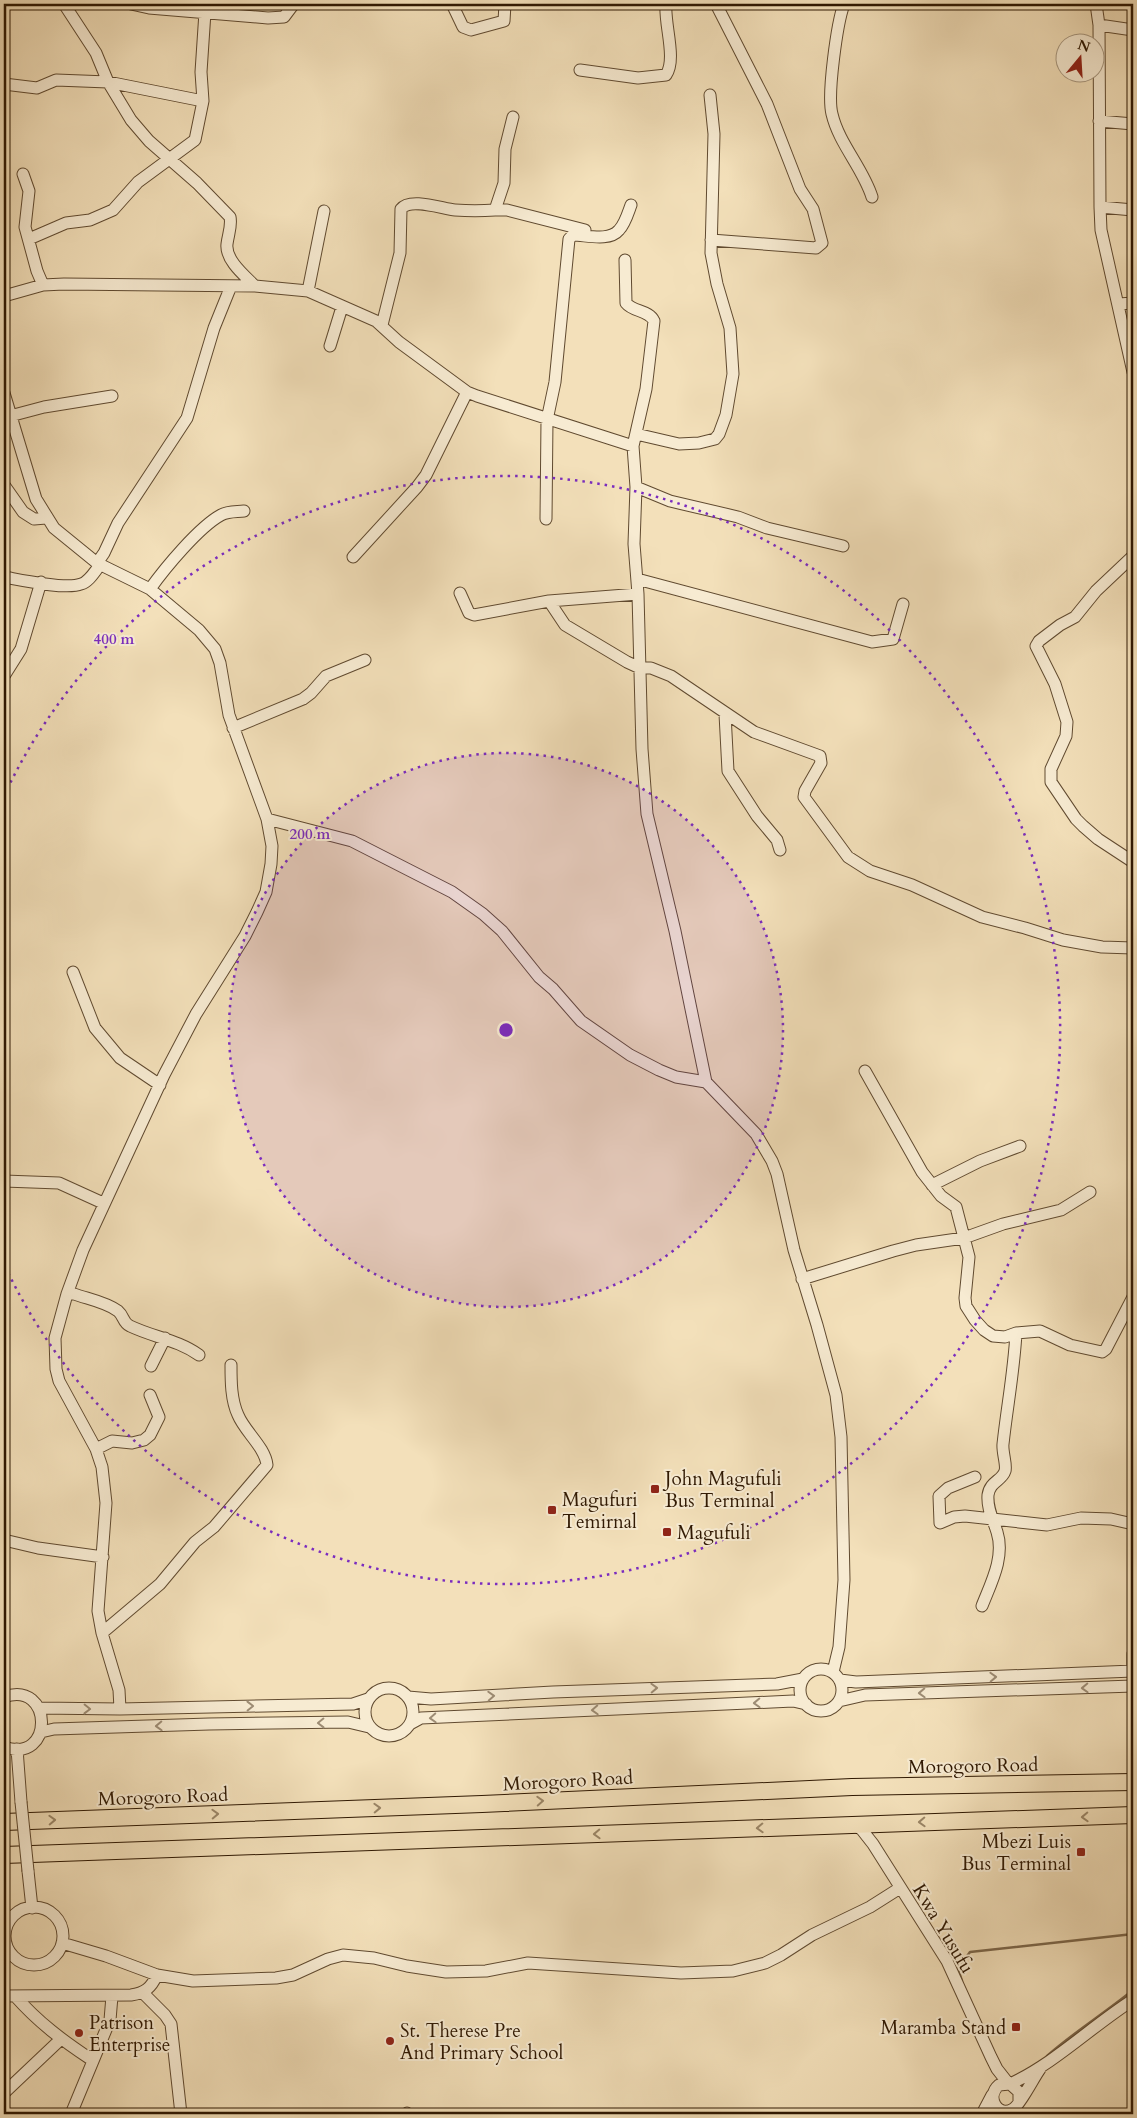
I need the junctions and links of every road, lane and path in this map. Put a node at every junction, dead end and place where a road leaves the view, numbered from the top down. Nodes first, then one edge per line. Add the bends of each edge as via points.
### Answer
1 (64, 4) edge
2 (131, 4) edge
3 (452, 4) edge
4 (505, 4) edge
5 (666, 4) edge
6 (716, 4) edge
7 (844, 4) edge
8 (1096, 4) edge
9 (292, 5) edge
10 (205, 12) junction
11 (1099, 25) junction
12 (1133, 30) edge
13 (580, 70) dead end
14 (108, 82) junction
15 (4, 84) edge
16 (710, 95) dead end
17 (202, 101) junction
18 (513, 117) dead end
19 (1099, 120) junction
20 (1133, 124) edge
21 (168, 158) junction
22 (24, 174) dead end
23 (872, 197) dead end
24 (631, 205) dead end
25 (1100, 207) junction
26 (324, 210) dead end
27 (495, 210) junction
28 (1133, 210) edge
29 (607, 236) junction
30 (29, 239) junction
31 (711, 240) junction
32 (626, 260) dead end
33 (43, 284) junction
34 (231, 286) junction
35 (255, 286) junction
36 (308, 291) junction
37 (4, 296) edge
38 (1133, 303) edge
39 (1119, 304) junction
40 (342, 307) junction
41 (382, 326) junction
42 (330, 346) dead end
43 (1133, 372) edge
44 (467, 392) junction
45 (4, 393) edge
46 (112, 396) dead end
47 (10, 416) junction
48 (547, 420) junction
49 (636, 434) junction
50 (633, 446) junction
51 (4, 485) edge
52 (636, 487) junction
53 (244, 511) dead end
54 (46, 518) junction
55 (546, 519) dead end
56 (843, 546) dead end
57 (1133, 556) edge
58 (353, 557) dead end
59 (99, 564) junction
60 (4, 577) edge
61 (638, 579) junction
62 (41, 582) junction
63 (150, 589) junction
64 (460, 593) dead end
65 (638, 594) junction
66 (549, 601) junction
67 (903, 604) dead end
68 (365, 660) dead end
69 (640, 668) junction
70 (4, 676) edge
71 (725, 714) junction
72 (234, 728) junction
73 (267, 819) junction
74 (780, 850) dead end
75 (1133, 862) edge
76 (1133, 948) edge
77 (73, 972) dead end
78 (865, 1071) dead end
79 (706, 1082) junction
80 (160, 1085) junction
81 (1020, 1146) dead end
82 (4, 1181) edge
83 (932, 1185) junction
84 (1090, 1192) dead end
85 (103, 1204) junction
86 (964, 1238) junction
87 (802, 1279) junction
88 (67, 1294) junction
89 (1133, 1297) edge
90 (1016, 1334) junction
91 (165, 1338) junction
92 (199, 1354) dead end
93 (231, 1365) dead end
94 (151, 1366) dead end
95 (150, 1395) dead end
96 (96, 1449) junction
97 (975, 1477) dead end
98 (990, 1518) junction
99 (1133, 1524) edge
100 (4, 1540) edge
101 (103, 1557) junction
102 (982, 1606) dead end
103 (102, 1634) junction
104 (1133, 1654) edge
105 (1133, 1671) edge
106 (836, 1676) junction
107 (803, 1679) junction
108 (1133, 1686) edge
109 (4, 1697) edge
110 (408, 1697) junction
111 (368, 1699) junction
112 (839, 1701) junction
113 (806, 1704) junction
114 (39, 1708) junction
115 (120, 1709) junction
116 (410, 1724) junction
117 (370, 1727) junction
118 (41, 1732) junction
119 (4, 1747) edge
120 (17, 1749) junction
121 (1133, 1782) edge
122 (1133, 1815) edge
123 (4, 1822) edge
124 (855, 1825) junction
125 (4, 1855) edge
126 (900, 1888) junction
127 (32, 1908) junction
128 (5, 1930) edge
129 (62, 1943) junction
130 (6, 1948) edge
131 (157, 1976) junction
132 (143, 1993) junction
133 (9, 1996) edge
134 (112, 1996) junction
135 (1133, 2000) edge
136 (61, 2039) junction
137 (991, 2057) junction
138 (92, 2060) junction
139 (1041, 2068) junction
140 (1009, 2083) junction
141 (4, 2093) edge
142 (993, 2093) junction
143 (1019, 2102) junction
144 (1004, 2112) edge
145 (72, 2114) edge
146 (181, 2114) edge
147 (982, 2114) edge

1 - 14 street via 96,53
2 - 10 street
3 - 4 street via 463,27 471,30 504,21
5 - 13 street via 670,55 667,74 648,79
6 - 31 street via 767,104 800,190 813,209 822,243 816,248
7 - 23 street via 838,23 832,114
8 - 11 street
9 - 10 street via 282,17
10 - 17 street via 200,72
11 - 12 street
11 - 19 street
14 - 15 street via 56,80 37,88
14 - 17 street
14 - 21 street via 131,120
16 - 31 street via 714,134
17 - 21 street via 195,140
18 - 27 street via 505,149 504,183
19 - 20 street
19 - 25 street
21 - 30 street via 138,182 113,210 90,220 66,223
21 - 35 street via 230,217 228,255
22 - 30 street via 29,191 25,227
24 - 29 street via 619,230
25 - 28 street
25 - 39 street via 1104,245
26 - 36 street
27 - 29 street via 507,210
27 - 41 street via 456,210 431,205 401,208 400,253
29 - 48 street via 575,235 569,239 555,382
30 - 33 street
31 - 49 street via 717,284 730,328 733,374 723,427 715,438 699,443 679,444
32 - 49 street via 626,304 650,315 654,321 646,389
33 - 34 street
33 - 37 street
34 - 35 street
34 - 59 street via 214,328 187,418 118,523
35 - 36 street
36 - 40 street
38 - 39 street
39 - 43 street
40 - 41 street
40 - 42 street
41 - 44 street
44 - 48 street
44 - 58 street via 426,475
45 - 47 street
46 - 47 street
47 - 54 street via 36,500
48 - 50 street
48 - 55 street
49 - 50 street
50 - 52 street
51 - 54 street via 23,512 34,519
52 - 56 street via 670,501
52 - 61 street via 634,544
53 - 63 street via 225,513 216,518
54 - 59 street via 67,540
57 - 75 street via 1074,617 1036,646 1055,684 1067,722 1066,736 1051,769 1051,782 1083,826 1098,840
59 - 62 street via 80,585
59 - 63 street
60 - 62 street
61 - 65 street
61 - 67 street via 872,642 893,639
62 - 70 street via 21,648
63 - 72 street via 199,630 215,649
64 - 66 street via 469,613 474,615
65 - 66 street
65 - 69 street
66 - 69 street via 565,624
68 - 72 street via 326,676 303,699
69 - 71 street via 651,668 672,676
69 - 79 street via 647,814
71 - 74 street via 728,771 777,840
71 - 76 street via 768,738 820,756 822,763 804,797 840,848 861,867 912,885 982,917 1063,940 1102,947
72 - 73 street
73 - 79 street via 352,841 452,892 502,931 539,978 581,1020 659,1070 676,1077
73 - 80 street via 272,846 266,892 250,925 196,1014
77 - 80 street via 95,1028 120,1058
78 - 83 street
79 - 87 street via 756,1134 772,1161 782,1190
80 - 85 street
81 - 83 street
82 - 85 street via 59,1183
83 - 86 street via 956,1207
84 - 86 street via 1061,1210 1003,1224
85 - 88 street
86 - 87 street via 916,1245
86 - 90 street via 969,1258 965,1286 968,1311 993,1336
87 - 106 street via 836,1396 841,1437 844,1580
88 - 91 street via 111,1308 119,1312 127,1324
88 - 96 street via 55,1338 56,1369 61,1388
89 - 90 street via 1102,1352 1070,1345 1040,1331
90 - 98 street via 1002,1452 1006,1468 990,1489
91 - 92 street
91 - 94 street
93 - 103 street via 237,1413 266,1457 267,1464 160,1584
95 - 96 street via 160,1417 150,1435 139,1442 112,1441
96 - 101 street via 102,1467 106,1503
97 - 98 street via 948,1488 939,1496 940,1523 959,1516
98 - 99 street via 1047,1526 1081,1518
98 - 102 street via 999,1546 995,1575
100 - 101 street
101 - 103 street via 98,1611
103 - 115 street via 119,1690
104 - 105 street
106 -> 105 street via 856,1682
106 - 107 street via 828,1670 816,1670
106 - 112 street via 842,1691
110 -> 107 street via 431,1699 777,1684
107 - 113 street via 800,1689
108 -> 112 street via 865,1695
109 - 114 street via 12,1694 25,1696
110 - 111 street via 387,1687
110 - 116 street via 413,1713
115 -> 111 street via 354,1704
111 - 117 street via 364,1716
112 - 113 street via 831,1709 820,1711
113 -> 116 street via 421,1718
114 -> 115 street
114 - 118 street
116 - 117 street via 402,1732 390,1736 379,1734
117 -> 118 street via 348,1722 209,1724
118 - 120 street via 29,1746
119 - 120 street
120 - 127 street, bridge
123 -> 121 highway, Morogoro Road via 852,1787
122 -> 124 highway
124 -> 125 highway
124 - 126 street, Kwa Yusufu via 873,1844
126 - 131 street via 870,1907 812,1935 782,1955 733,1971 681,1973 528,1962 486,1971 446,1972 342,1955 293,1975 276,1978 219,1982
126 - 137 street, Kwa Yusufu via 947,1961
127 - 128 street via 15,1915
127 - 129 street via 45,1910 56,1918 62,1930
128 - 130 street
129 - 130 street via 52,1959 40,1964 22,1962
129 - 131 street
131 - 132 street
132 - 134 street
132 - 146 street via 171,2024
133 - 134 street
133 - 136 street
134 - 138 street via 110,2020
135 - 139 street
136 - 138 street
136 - 141 street
137 - 140 street, Kwa Yusufu
137 - 142 street, Kwa Yusufu via 995,2076
138 - 145 street
139 - 140 street
139 - 143 street
140 - 142 street via 999,2085
140 - 143 street via 1019,2092
142 - 144 street via 995,2105
142 - 147 street, Kwa Yusufu
143 - 144 street via 1015,2108

